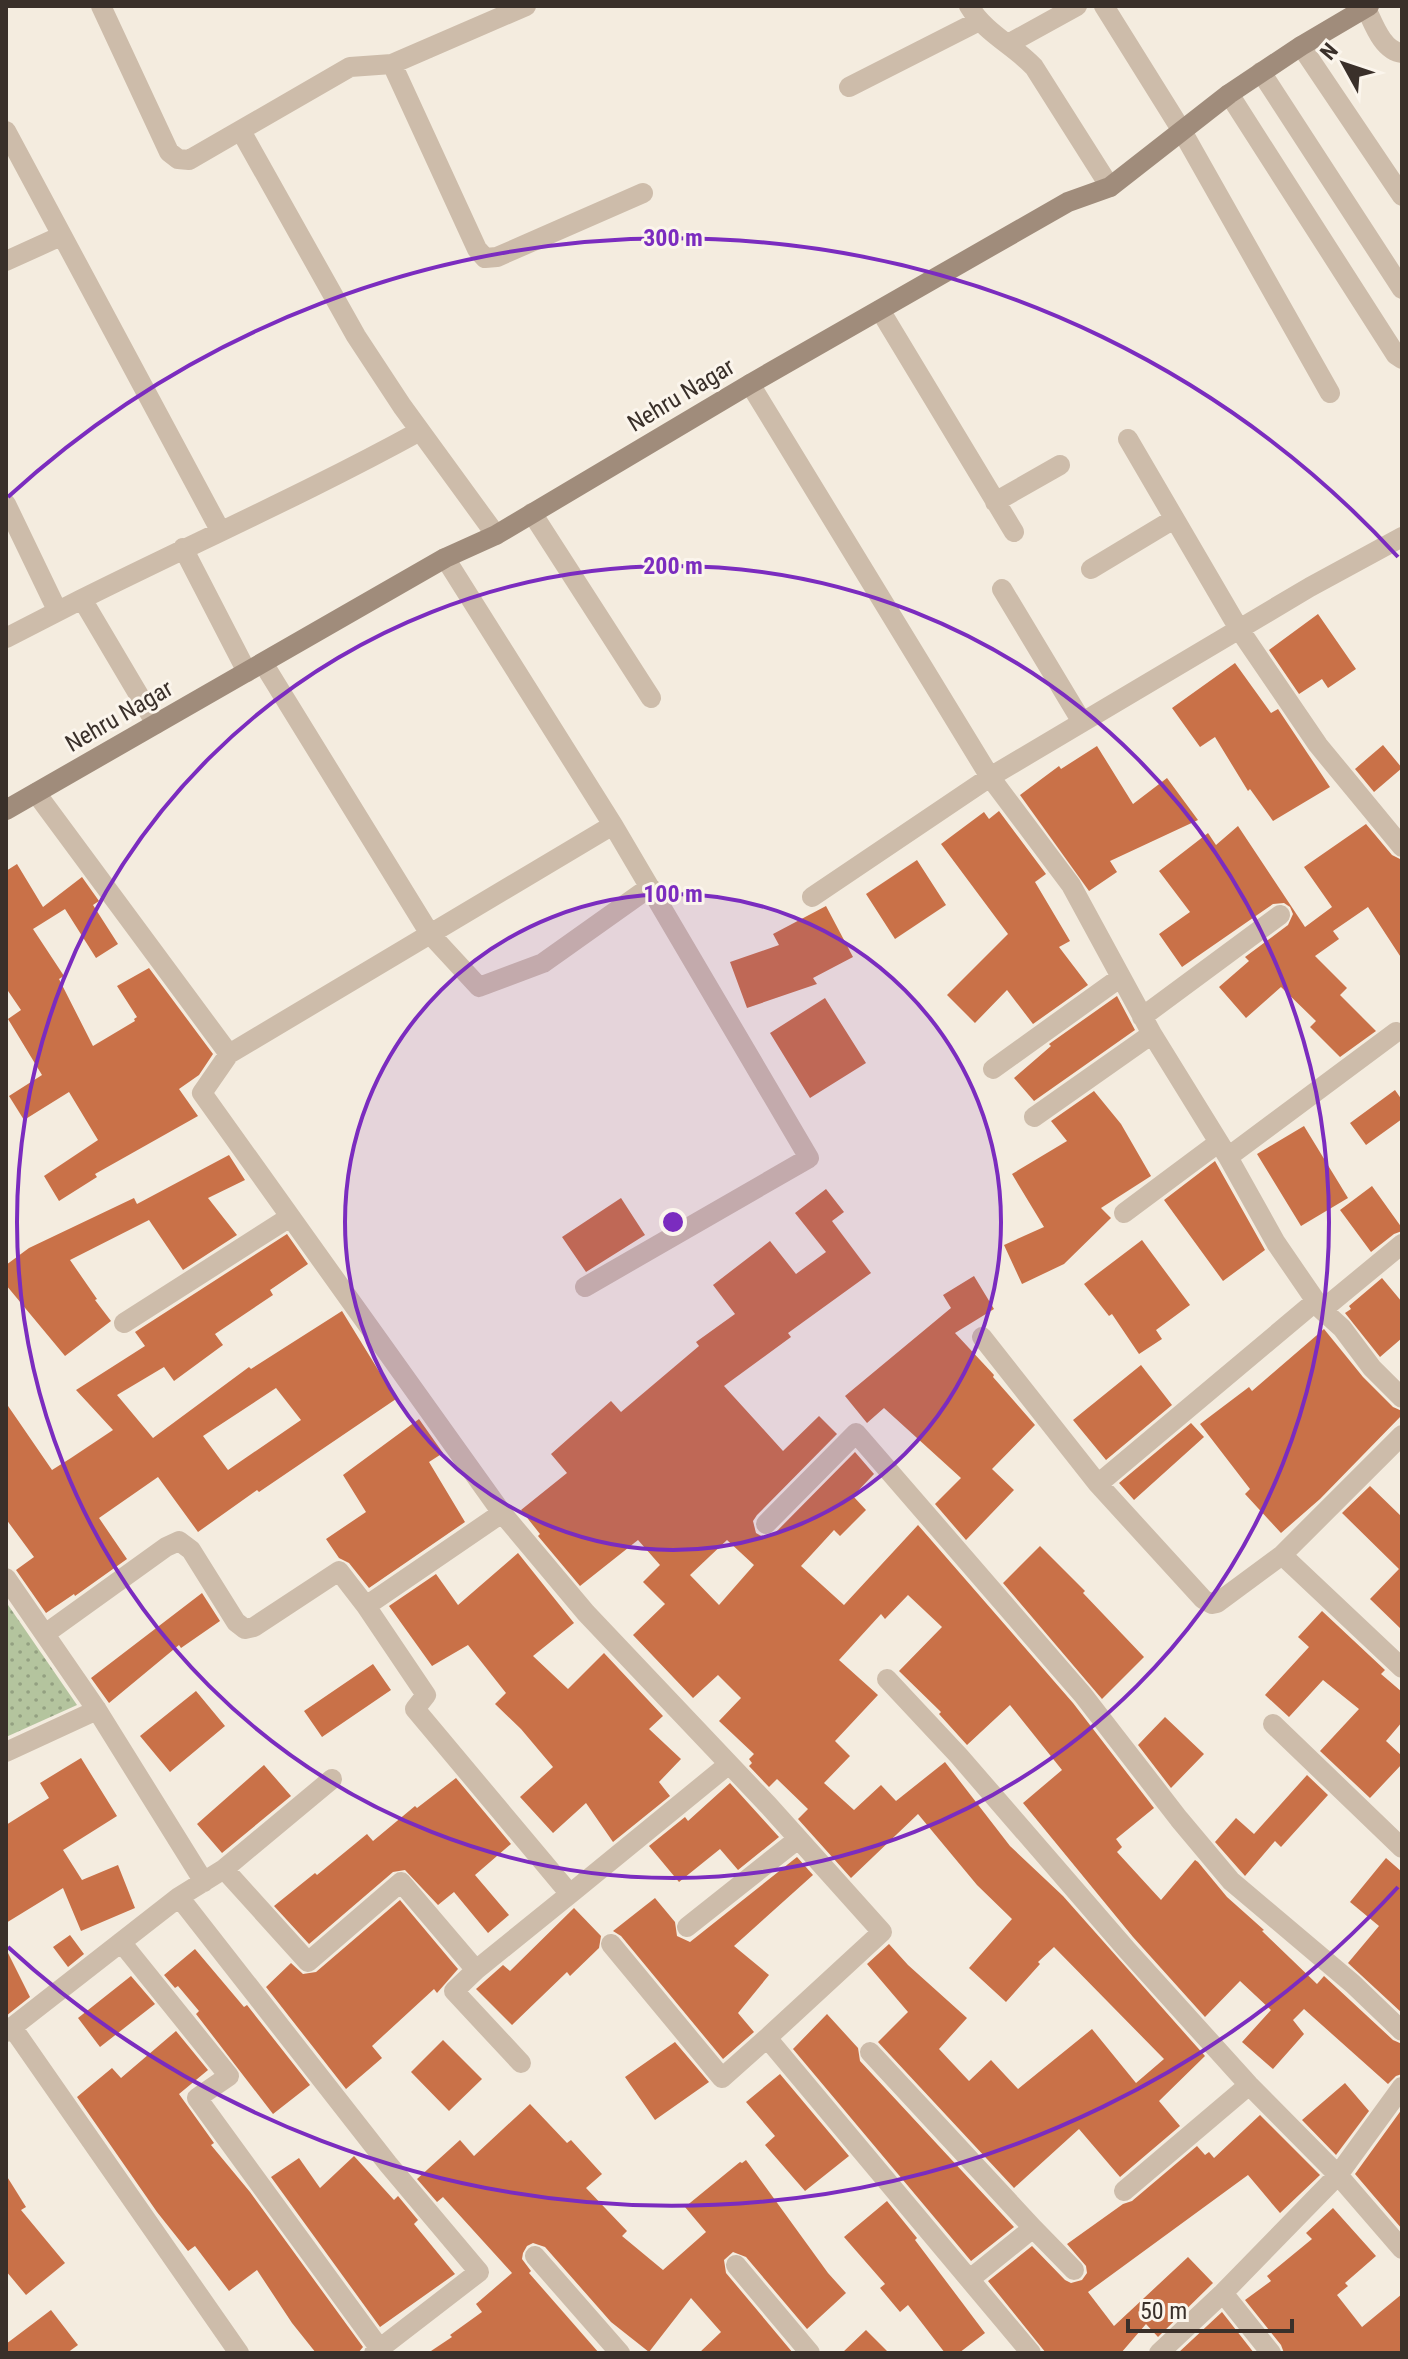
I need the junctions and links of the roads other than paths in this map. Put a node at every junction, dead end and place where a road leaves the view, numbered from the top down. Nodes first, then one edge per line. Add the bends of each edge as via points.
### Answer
1 (101, 6) edge
2 (526, 6) edge
3 (1077, 6) edge
4 (1104, 6) edge
5 (1367, 7) edge
6 (974, 14) edge
7 (1008, 44) junction
8 (1301, 46) junction
9 (1402, 53) edge
10 (392, 64) junction
11 (1261, 72) junction
12 (849, 87) dead end
13 (1229, 94) junction
14 (6, 131) edge
15 (241, 131) junction
16 (1182, 131) junction
17 (1110, 187) junction
18 (643, 193) dead end
19 (1402, 196) edge
20 (61, 236) junction
21 (6, 261) edge
22 (1402, 289) edge
23 (880, 310) junction
24 (1402, 359) edge
25 (750, 384) junction
26 (1330, 393) dead end
27 (420, 431) junction
28 (1128, 439) dead end
29 (1060, 465) dead end
30 (995, 502) junction
31 (6, 504) edge
32 (532, 513) junction
33 (1174, 519) junction
34 (220, 530) junction
35 (1014, 532) dead end
36 (496, 535) junction
37 (1401, 540) edge
38 (183, 548) junction
39 (445, 558) junction
40 (1091, 569) dead end
41 (1002, 589) dead end
42 (82, 599) junction
43 (57, 610) junction
44 (1239, 629) junction
45 (6, 638) edge
46 (255, 667) junction
47 (651, 698) dead end
48 (1082, 722) junction
49 (156, 724) junction
50 (990, 777) junction
51 (36, 793) junction
52 (6, 810) edge
53 (613, 825) junction
54 (1402, 847) edge
55 (650, 887) junction
56 (812, 897) dead end
57 (1280, 915) dead end
58 (430, 934) junction
59 (1121, 977) junction
60 (1147, 1026) junction
61 (1396, 1032) dead end
62 (229, 1054) junction
63 (993, 1069) dead end
64 (1034, 1117) dead end
65 (1223, 1150) junction
66 (1124, 1213) dead end
67 (290, 1217) junction
68 (1402, 1244) edge
69 (585, 1287) dead end
70 (1319, 1306) junction
71 (124, 1323) dead end
72 (982, 1337) dead end
73 (1402, 1398) edge
74 (1402, 1435) edge
75 (1098, 1484) junction
76 (502, 1513) junction
77 (766, 1524) dead end
78 (1282, 1555) junction
79 (6, 1578) edge
80 (366, 1606) junction
81 (45, 1634) junction
82 (1402, 1668) edge
83 (887, 1679) dead end
84 (97, 1710) junction
85 (1273, 1724) dead end
86 (6, 1752) edge
87 (729, 1764) junction
88 (332, 1779) dead end
89 (798, 1839) junction
90 (1402, 1848) edge
91 (224, 1869) junction
92 (204, 1882) junction
93 (570, 1894) junction
94 (179, 1897) junction
95 (687, 1927) dead end
96 (121, 1942) junction
97 (611, 1944) dead end
98 (476, 1970) junction
99 (9, 2030) edge
100 (1402, 2031) edge
101 (767, 2038) junction
102 (870, 2052) dead end
103 (521, 2063) dead end
104 (1249, 2085) junction
105 (1402, 2087) edge
106 (1338, 2175) junction
107 (1124, 2191) dead end
108 (1033, 2228) junction
109 (1402, 2249) edge
110 (535, 2256) dead end
111 (736, 2265) dead end
112 (1074, 2270) dead end
113 (970, 2279) junction
114 (1223, 2293) junction
115 (377, 2351) edge
116 (239, 2353) edge
117 (620, 2353) edge
118 (810, 2353) edge
119 (1031, 2353) edge
120 (1159, 2353) edge
121 (1271, 2353) edge

1 - 15 street via 169,152 189,160
2 - 10 street
3 - 7 street
4 - 16 street
5 - 8 street, Nehru Nagar
5 - 9 street via 1387,47
6 - 7 street
6 - 12 street
7 - 17 street via 1041,76
8 - 11 street, Nehru Nagar
8 - 19 street
10 - 15 street via 350,67
10 - 18 street via 485,258
11 - 13 street, Nehru Nagar
11 - 22 street
13 - 16 street, Nehru Nagar
13 - 24 street
14 - 20 street
15 - 27 street via 356,336
16 - 17 street, Nehru Nagar
16 - 26 street
17 - 23 street, Nehru Nagar via 1068,202
20 - 21 street
20 - 34 street
23 - 25 street, Nehru Nagar
23 - 30 street
25 - 32 street, Nehru Nagar
25 - 50 street
27 - 34 street via 330,481
27 - 36 street
28 - 33 street
29 - 30 street
30 - 35 street
31 - 43 street
32 - 36 street, Nehru Nagar
32 - 47 street
33 - 40 street
33 - 44 street
34 - 38 street
36 - 39 street, Nehru Nagar
37 - 44 street
38 - 42 street
38 - 46 street
39 - 46 street, Nehru Nagar
39 - 53 street
41 - 48 street
42 - 43 street
42 - 49 street
43 - 45 street
44 - 48 street
44 - 54 street via 1318,745
46 - 49 street, Nehru Nagar
46 - 58 street
48 - 50 street
49 - 51 street, Nehru Nagar
50 - 56 street
50 - 59 street via 1071,885
51 - 52 street, Nehru Nagar
51 - 62 street
53 - 55 street
53 - 58 street
55 - 58 street via 543,963 479,987
55 - 69 street via 809,1158
57 - 60 street
58 - 62 street
59 - 60 street
59 - 63 street
60 - 64 street
60 - 65 street
61 - 65 street
62 - 67 street via 202,1093
65 - 66 street
65 - 70 street
67 - 71 street
67 - 76 street
68 - 70 street
70 - 73 street
70 - 75 street
72 - 75 street
74 - 78 street
75 - 78 street via 1207,1602 1217,1603
76 - 80 street
76 - 87 street via 586,1613
77 - 100 street via 856,1433 1083,1695 1231,1881
78 - 82 street
79 - 81 street
80 - 81 street via 339,1571 245,1629 191,1550 179,1541
80 - 93 street via 426,1695 415,1709
81 - 84 street
83 - 104 street
84 - 86 street
84 - 92 street
85 - 90 street
87 - 89 street
87 - 93 street
88 - 91 street
89 - 95 street
89 - 101 street via 882,1932
91 - 92 street
91 - 98 street via 308,1962 401,1882
92 - 94 street
93 - 98 street
94 - 96 street
94 - 115 street via 479,2272
96 - 99 street
96 - 115 street via 229,2076 197,2098
97 - 101 street via 722,2078
98 - 103 street via 454,1991
99 - 116 street
101 - 113 street
102 - 108 street
104 - 106 street
104 - 107 street
105 - 106 street
106 - 109 street
106 - 114 street
108 - 112 street
108 - 113 street
110 - 117 street
111 - 118 street
113 - 119 street
114 - 120 street
114 - 121 street

